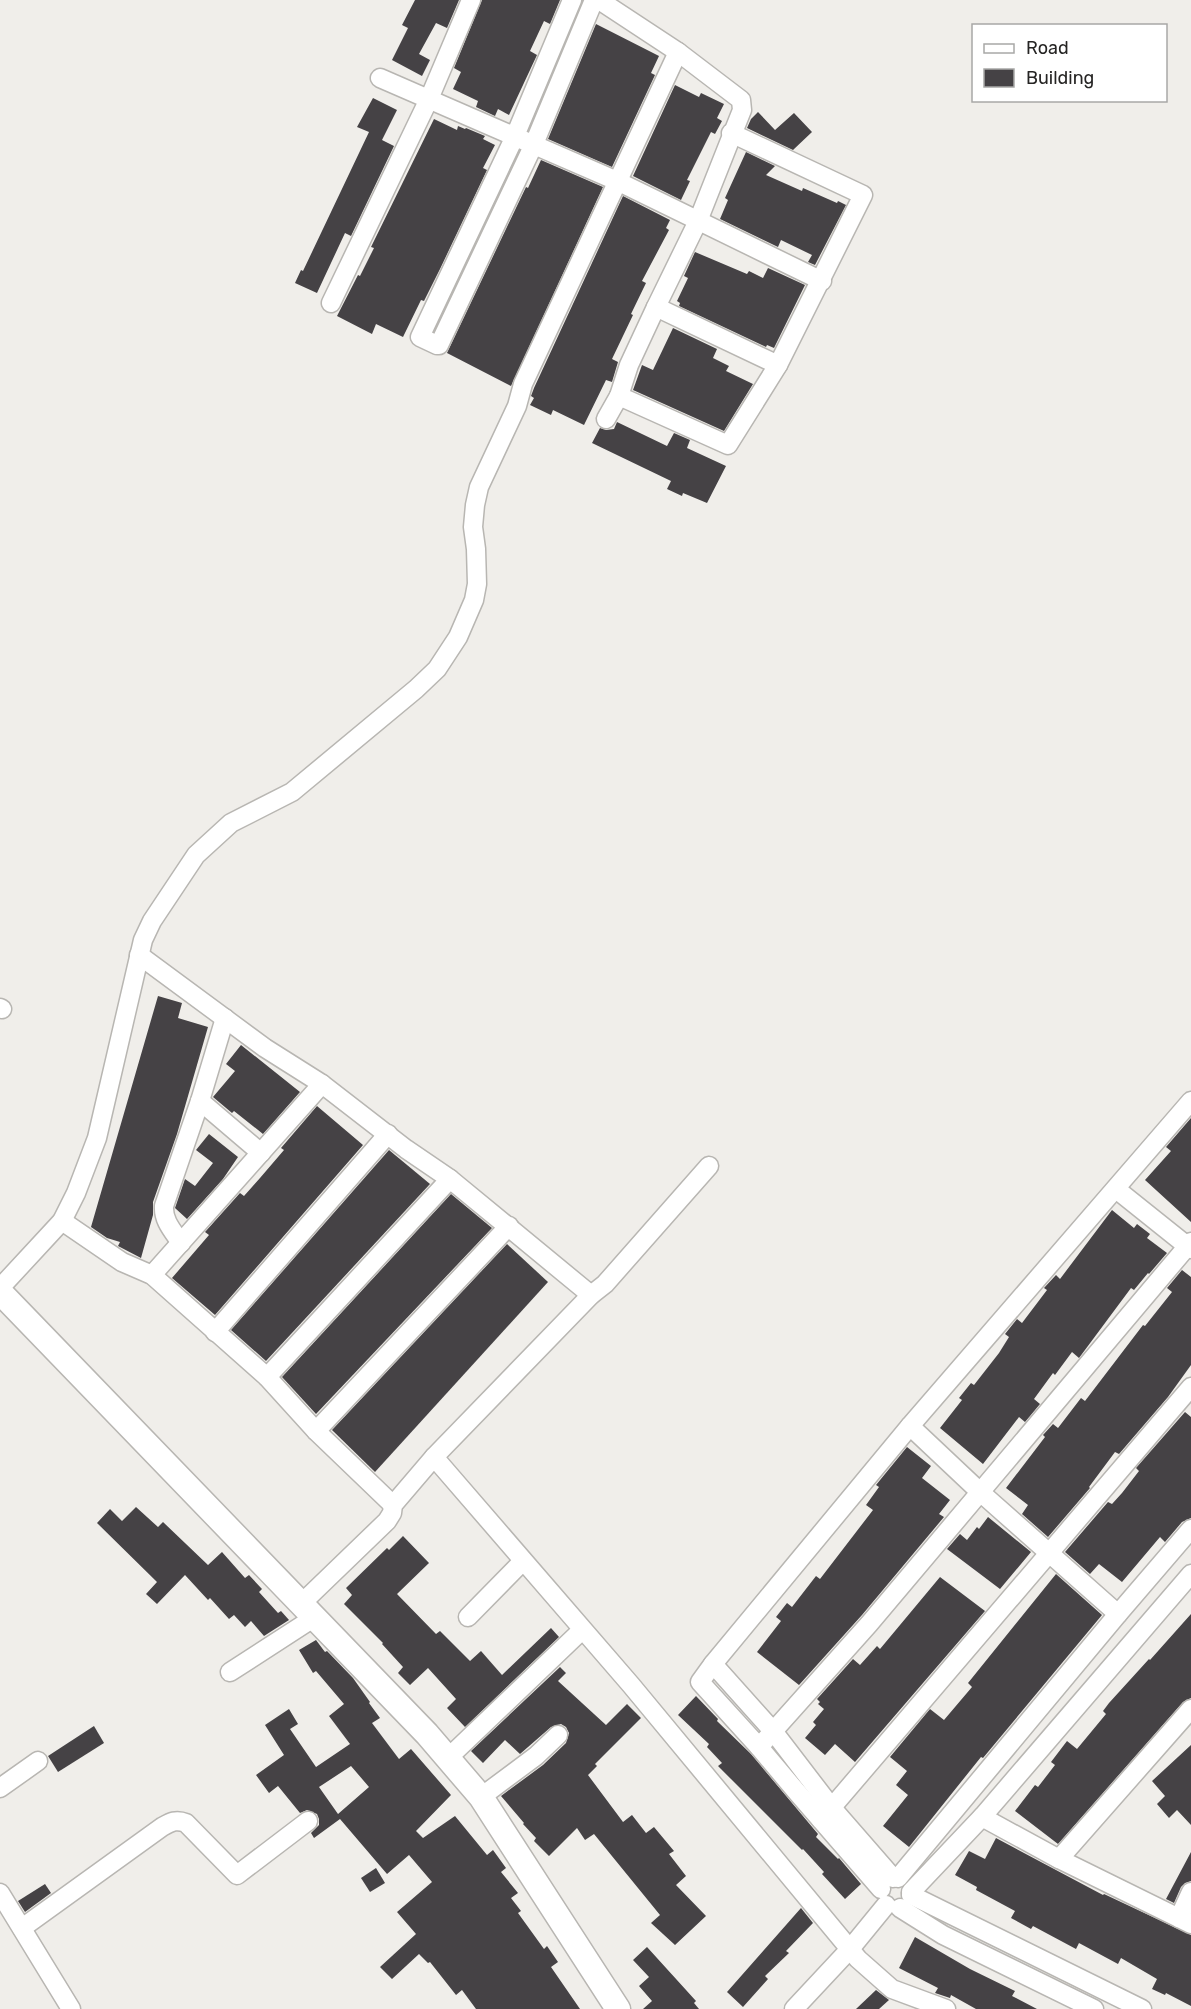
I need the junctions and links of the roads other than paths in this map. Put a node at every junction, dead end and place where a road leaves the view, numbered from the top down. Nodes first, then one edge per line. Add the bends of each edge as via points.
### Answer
1 (471, 0) edge
2 (572, 0) edge
3 (594, 0) edge
4 (598, 0) edge
5 (678, 51) junction
6 (380, 78) dead end
7 (429, 99) junction
8 (731, 133) junction
9 (515, 136) junction
10 (534, 144) junction
11 (616, 181) junction
12 (698, 221) junction
13 (822, 281) junction
14 (331, 303) dead end
15 (656, 307) junction
16 (778, 365) junction
17 (619, 396) junction
18 (606, 419) dead end
19 (139, 955) junction
20 (225, 1018) junction
21 (322, 1084) junction
22 (200, 1101) junction
23 (1191, 1101) edge
24 (388, 1134) junction
25 (261, 1154) junction
26 (710, 1166) dead end
27 (450, 1179) junction
28 (1116, 1189) junction
29 (62, 1221) junction
30 (508, 1226) junction
31 (181, 1243) junction
32 (1190, 1246) edge
33 (152, 1275) junction
34 (0, 1290) edge
35 (591, 1295) junction
36 (215, 1332) junction
37 (267, 1377) junction
38 (1191, 1387) edge
39 (910, 1426) junction
40 (316, 1431) junction
41 (434, 1457) junction
42 (979, 1491) junction
43 (393, 1505) junction
44 (1191, 1529) edge
45 (1049, 1553) junction
46 (523, 1561) junction
47 (1191, 1574) edge
48 (309, 1610) junction
49 (1118, 1614) junction
50 (468, 1617) dead end
51 (582, 1630) junction
52 (713, 1664) junction
53 (230, 1672) dead end
54 (1188, 1717) edge
55 (772, 1731) junction
56 (558, 1735) dead end
57 (759, 1747) junction
58 (448, 1758) junction
59 (38, 1761) dead end
60 (802, 1785) junction
61 (0, 1788) edge
62 (481, 1797) junction
63 (827, 1814) junction
64 (981, 1817) junction
65 (308, 1821) dead end
66 (1059, 1859) junction
67 (897, 1892) junction
68 (1191, 1892) edge
69 (0, 1893) edge
70 (1185, 1921) edge
71 (22, 1928) junction
72 (850, 1949) junction
73 (71, 2009) edge
74 (618, 2009) edge
75 (794, 2009) edge
76 (946, 2009) edge
77 (1094, 2009) edge
78 (1142, 2009) edge

1 - 7 street
2 - 9 street
3 - 10 street
4 - 5 street
5 - 8 street via 741,99 742,110
5 - 11 street
6 - 7 street
7 - 9 street
7 - 14 street
8 - 12 street
8 - 13 street via 862,194
9 - 10 street
9 - 10 street via 421,338 439,345
10 - 11 street
11 - 12 street
11 - 19 street via 479,487 473,527 477,584 458,637 437,669 416,689 292,792 231,823 196,855 152,921
12 - 13 street
12 - 15 street
13 - 16 street
15 - 16 street
15 - 17 street via 628,365
16 - 17 street via 728,445
17 - 18 street
19 - 20 street
19 - 29 street via 97,1138
20 - 21 street
20 - 22 street
21 - 24 street
21 - 25 street
22 - 25 street
22 - 31 street via 164,1206 168,1224
23 - 28 street
24 - 27 street
24 - 36 street
25 - 31 street
26 - 35 street
27 - 30 street
27 - 37 street
28 - 32 street
28 - 39 street
29 - 33 street via 122,1262
29 - 34 street
30 - 35 street
30 - 40 street
31 - 33 street
32 - 42 street
33 - 36 street
34 - 48 street
35 - 41 street
36 - 37 street
37 - 40 street
38 - 45 street
39 - 42 street
39 - 52 street
40 - 43 street
41 - 43 street
41 - 46 street
42 - 45 street
42 - 55 street via 869,1624
43 - 48 street via 387,1521
44 - 49 street
45 - 49 street
45 - 63 street
46 - 50 street
46 - 51 street
47 - 64 street
48 - 53 street
48 - 58 street
49 - 67 street
51 - 58 street
51 - 72 street
52 - 55 street
52 - 57 street via 700,1683
54 - 66 street
55 - 57 street
55 - 60 street
56 - 62 street
57 - 60 street
58 - 62 street
59 - 61 street
60 - 63 street
62 - 74 street
63 - 67 street
64 - 66 street
64 - 67 street
65 - 71 street via 237,1875 186,1823 173,1821
66 - 70 street
67 - 72 street
67 - 77 street via 943,1935
67 - 78 street
68 - 70 street
69 - 71 street
71 - 73 street
72 - 75 street
72 - 76 street via 892,1989

